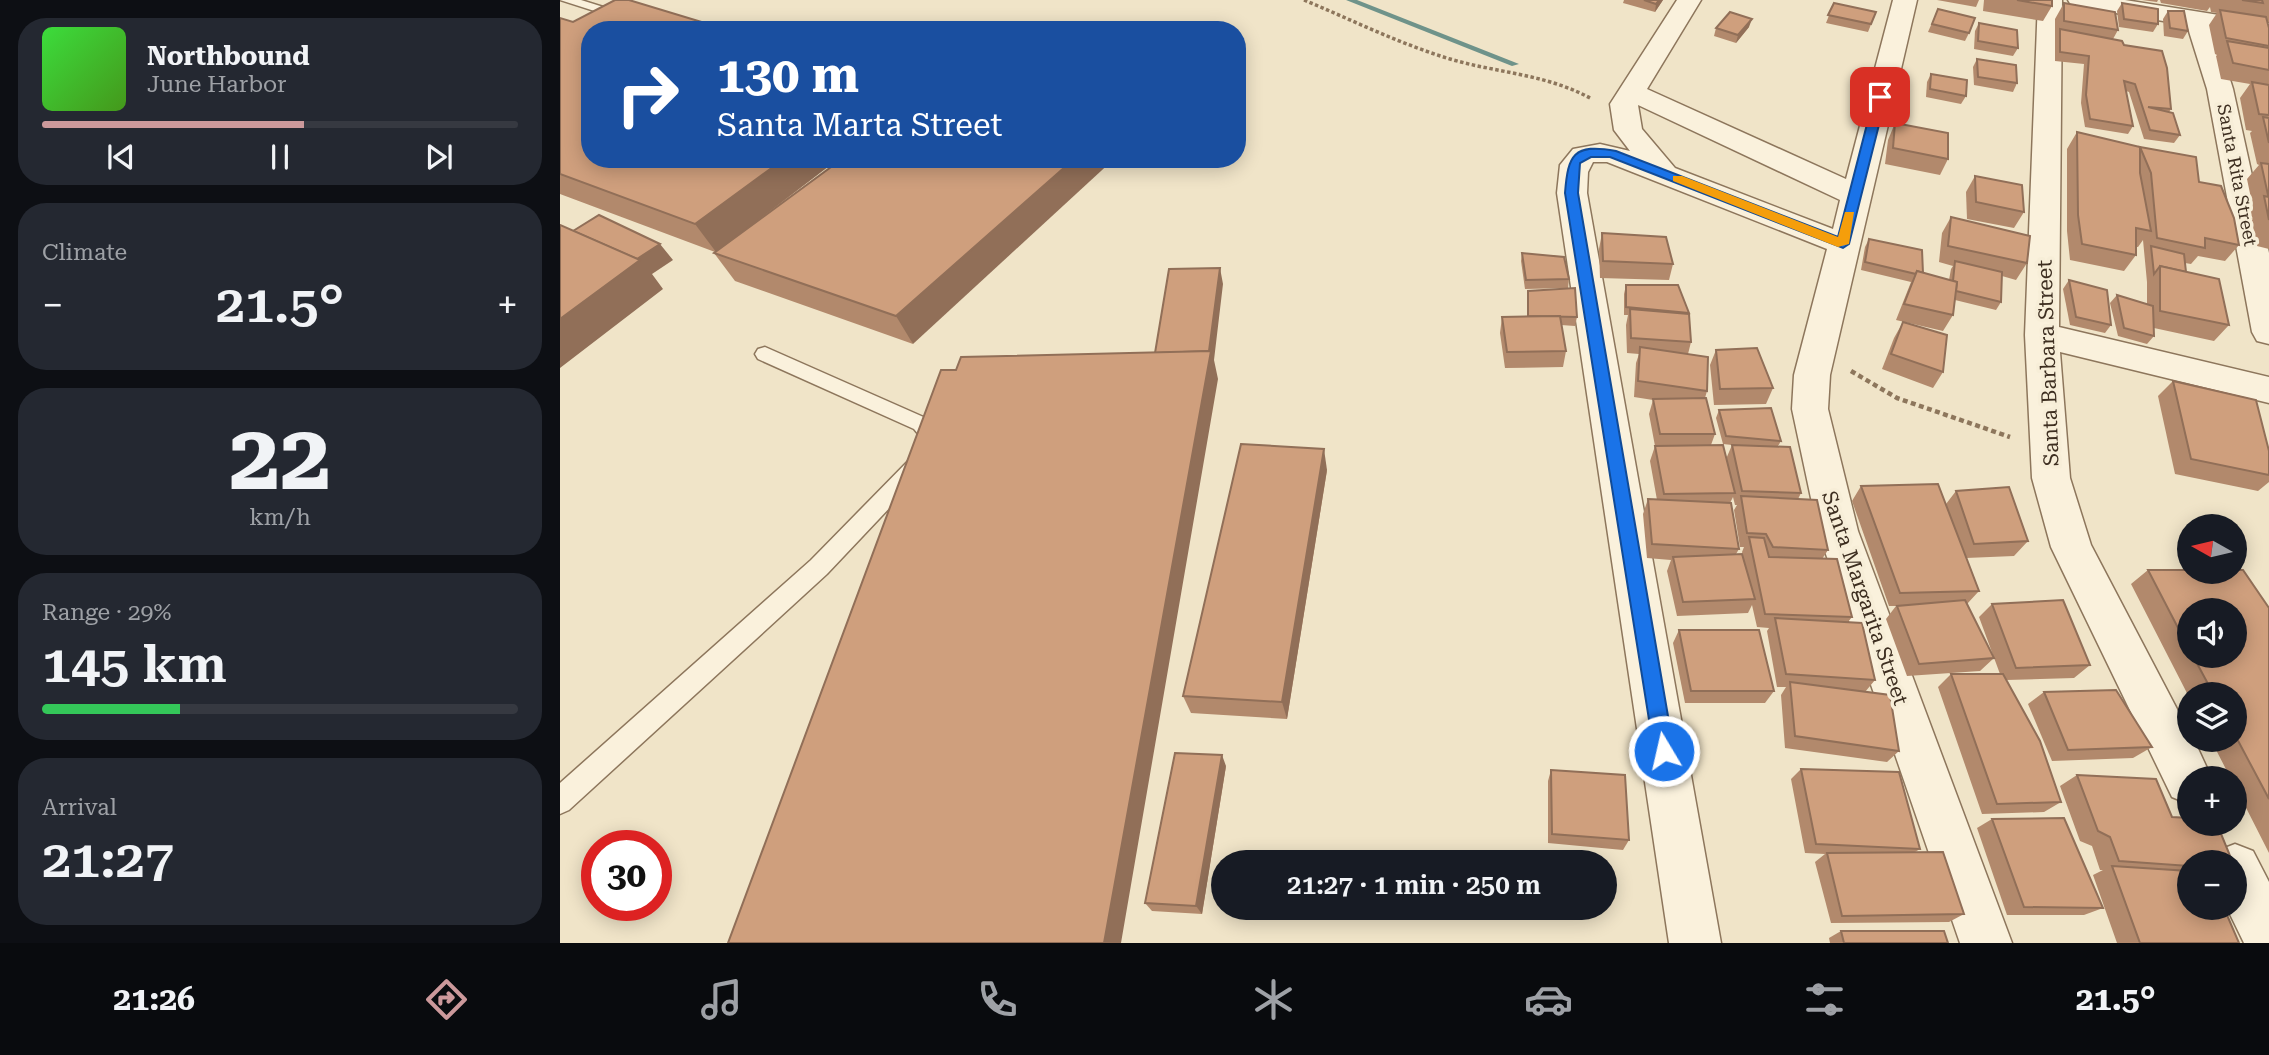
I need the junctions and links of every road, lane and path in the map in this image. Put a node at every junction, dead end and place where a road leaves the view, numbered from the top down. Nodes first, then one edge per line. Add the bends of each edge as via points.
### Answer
1 (567, 0) edge
2 (1304, 0) edge
3 (1689, 0) edge
4 (1905, 0) edge
5 (2050, 0) edge
6 (2080, 0) edge
7 (2198, 19) junction
8 (639, 21) edge
9 (2269, 31) edge
10 (1630, 91) junction
11 (1628, 130) junction
12 (2236, 171) junction
13 (1663, 173) junction
14 (2269, 177) edge
15 (1855, 195) junction
16 (1843, 244) junction
17 (2262, 271) edge
18 (2269, 332) edge
19 (2042, 335) junction
20 (1818, 349) junction
21 (765, 354) dead end
22 (2269, 390) edge
23 (2049, 450) junction
24 (2182, 766) edge
25 (560, 801) edge
26 (2247, 893) edge
27 (2269, 937) edge
28 (1695, 943) edge
29 (1986, 943) edge

1 - 8 lane
2 - 11 path via 1469,65 1570,86
3 - 10 street
4 - 15 street, Santa Margarita Street
5 - 19 street, Santa Barbara Street
6 - 7 street
7 - 9 street
7 - 12 street, Santa Rita Street via 2232,91
10 - 11 street via 1624,104
10 - 15 street
11 - 13 street
12 - 14 street
12 - 17 street, Santa Rita Street
13 - 16 street
13 - 28 street via 1612,154 1590,153 1574,162 1572,193
15 - 16 street, Santa Margarita Street
16 - 20 street, Santa Margarita Street
17 - 18 street, Santa Rita Street
19 - 22 street
19 - 23 street, Santa Barbara Street
20 - 23 path via 1897,398
20 - 29 street, Santa Margarita Street via 1810,409 1838,531
21 - 25 lane via 921,424 929,432 923,459 818,567
23 - 24 street, Santa Barbara Street via 2058,511 2071,547
26 - 27 street

